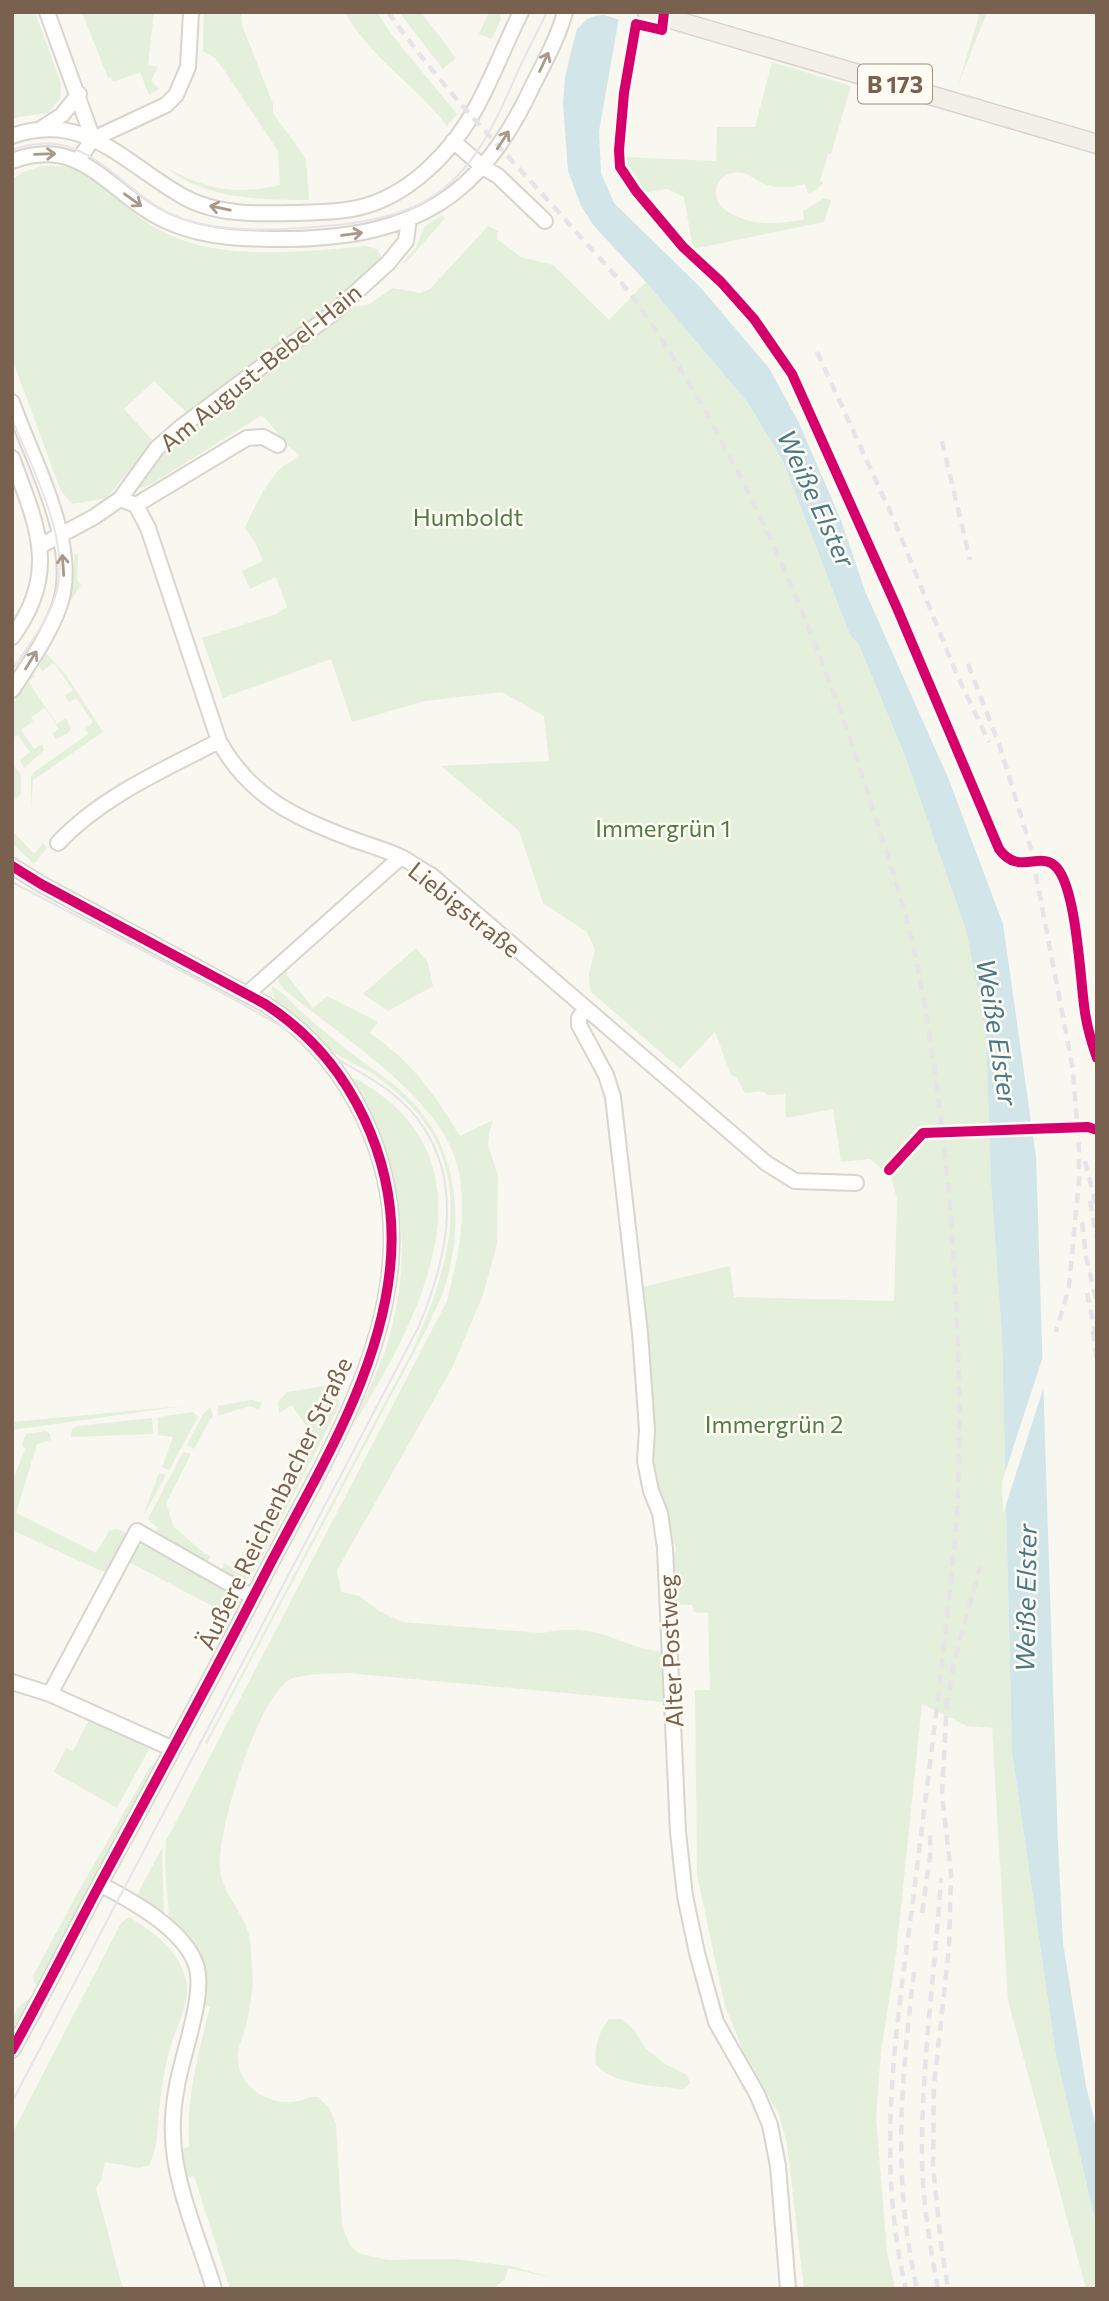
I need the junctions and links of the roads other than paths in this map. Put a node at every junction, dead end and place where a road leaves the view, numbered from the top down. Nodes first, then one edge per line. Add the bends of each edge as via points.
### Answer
1 (47, 12) edge
2 (191, 12) edge
3 (520, 12) edge
4 (565, 12) edge
5 (647, 12) edge
6 (79, 94) junction
7 (41, 128) junction
8 (12, 136) edge
9 (93, 139) junction
10 (453, 141) junction
11 (1097, 144) edge
12 (78, 160) junction
13 (12, 161) edge
14 (483, 167) junction
15 (409, 219) junction
16 (545, 221) dead end
17 (12, 402) edge
18 (278, 445) dead end
19 (12, 458) edge
20 (123, 493) junction
21 (136, 505) junction
22 (60, 534) junction
23 (40, 545) junction
24 (12, 637) edge
25 (12, 690) edge
26 (219, 741) junction
27 (58, 843) dead end
28 (401, 857) junction
29 (13, 866) edge
30 (247, 994) junction
31 (585, 1010) junction
32 (856, 1183) dead end
33 (253, 1597) junction
34 (12, 1682) edge
35 (50, 1694) junction
36 (173, 1749) junction
37 (100, 1884) junction
38 (12, 2050) edge
39 (214, 2289) edge
40 (788, 2289) edge

1 - 6 street
2 - 9 street via 188,67 176,95 166,105
3 - 10 street via 478,104
14 -> 4 street via 520,111
5 - 11 main road, B 173
6 - 7 street via 62,115
6 - 9 street
7 - 8 street
7 - 9 street
10 -> 9 street via 413,183 360,208 254,213 186,198
9 - 12 street
10 - 14 street
13 -> 12 street via 45,153
12 -> 15 street via 147,211 170,223 223,236 316,238 380,229
14 - 15 street via 444,200
14 - 16 street
15 - 20 street, Am August-Bebel-Hain via 406,241 388,263 332,314 173,434
17 - 22 street
18 - 21 street via 263,437 247,438
19 - 23 street
20 - 21 street
20 - 22 street, Am August-Bebel-Hain via 94,517
21 - 26 street, Liebigstraße via 148,528
22 - 23 street, Am August-Bebel-Hain
25 -> 22 street via 59,609 64,590
23 - 24 street via 34,599
26 - 27 street via 94,810
26 - 28 street, Liebigstraße via 245,780 264,796 325,829
28 - 30 street
28 - 31 street, Liebigstraße via 431,876
29 - 30 street, Äußere Reichenbacher Straße
30 - 33 street, Äußere Reichenbacher Straße via 293,1024 347,1086 378,1150 392,1227 387,1295 358,1387
31 - 32 street, Liebigstraße via 766,1163 795,1181
31 - 40 street, Alter Postweg via 579,1025 613,1097 640,1333 645,1461 665,1548 685,1896 716,2022 770,2125
33 - 35 street via 137,1531
33 - 36 street, Äußere Reichenbacher Straße
34 - 35 street
35 - 36 street
36 - 37 street, Äußere Reichenbacher Straße
37 - 38 street, Äußere Reichenbacher Straße
37 - 39 street via 164,1925 197,1967 196,2001 177,2086 174,2160

